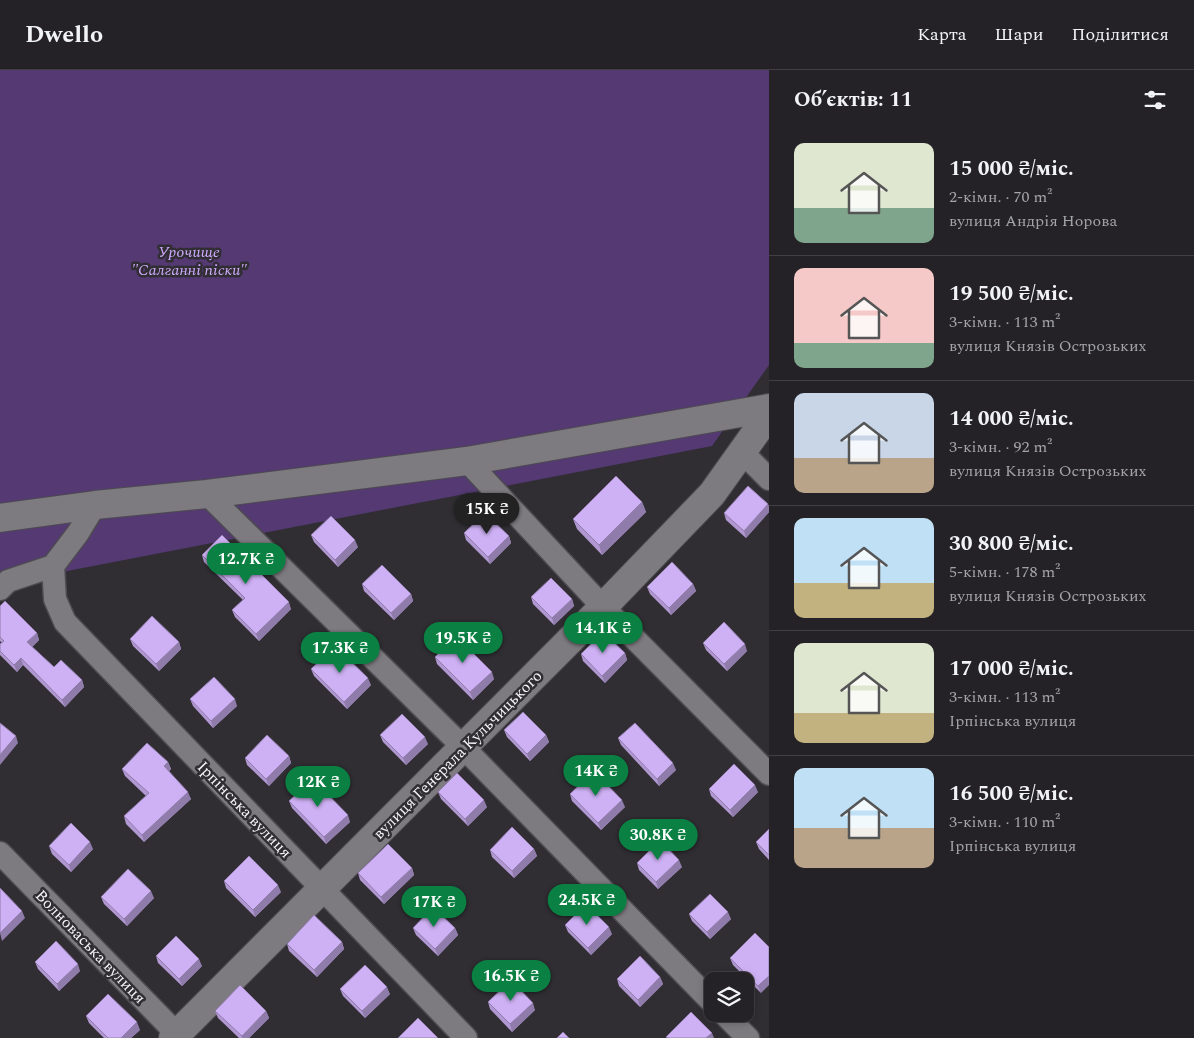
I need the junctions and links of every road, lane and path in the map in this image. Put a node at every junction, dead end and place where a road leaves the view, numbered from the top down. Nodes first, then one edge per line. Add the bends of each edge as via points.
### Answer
1 (769, 408) edge
2 (769, 414) edge
3 (742, 452) junction
4 (467, 461) junction
5 (769, 479) edge
6 (207, 494) junction
7 (94, 505) junction
8 (0, 518) edge
9 (53, 566) junction
10 (0, 589) edge
11 (603, 607) junction
12 (463, 747) junction
13 (769, 774) edge
14 (0, 854) edge
15 (322, 890) junction
16 (704, 994) edge
17 (732, 1022) edge
18 (177, 1037) edge
19 (466, 1038) edge
20 (748, 1038) edge

1 - 4 street
2 - 3 street, вулиця Генерала Кульчицького
3 - 5 street
3 - 11 street, вулиця Генерала Кульчицького via 712,494
4 - 6 street
4 - 11 street
6 - 7 street
6 - 12 street
7 - 8 street
7 - 9 street
9 - 10 street via 8,581
9 - 15 street, Ірпінська вулиця via 55,599 65,622
11 - 12 street, вулиця Генерала Кульчицького
11 - 13 street
12 - 15 street, вулиця Генерала Кульчицького
12 - 16 street
14 - 18 street, Волноваська вулиця
15 - 18 street, вулиця Генерала Кульчицького
15 - 19 street, Ірпінська вулиця
17 - 20 street

